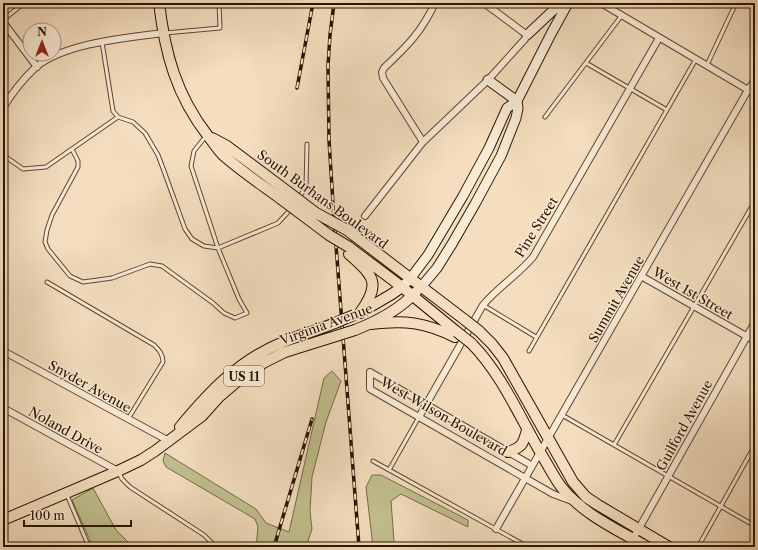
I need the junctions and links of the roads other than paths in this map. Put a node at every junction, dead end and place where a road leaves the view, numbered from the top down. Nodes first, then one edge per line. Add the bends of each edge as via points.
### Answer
1 (24, 3) edge
2 (159, 3) edge
3 (219, 3) edge
4 (435, 3) edge
5 (484, 3) edge
6 (561, 3) edge
7 (568, 3) edge
8 (601, 3) edge
9 (736, 3) edge
10 (622, 15) junction
11 (3, 21) edge
12 (163, 33) junction
13 (527, 35) junction
14 (659, 38) junction
15 (102, 42) junction
16 (696, 59) junction
17 (586, 63) junction
18 (707, 65) junction
19 (36, 67) junction
20 (488, 80) junction
21 (755, 80) edge
22 (630, 88) junction
23 (748, 90) junction
24 (755, 94) edge
25 (516, 101) junction
26 (3, 108) edge
27 (667, 110) junction
28 (118, 117) junction
29 (545, 117) dead end
30 (207, 135) junction
31 (424, 142) junction
32 (307, 144) dead end
33 (72, 149) junction
34 (3, 155) edge
35 (284, 195) junction
36 (755, 201) edge
37 (365, 216) dead end
38 (218, 248) junction
39 (349, 250) junction
40 (641, 276) junction
41 (410, 279) junction
42 (47, 282) dead end
43 (402, 287) junction
44 (422, 287) junction
45 (412, 296) junction
46 (483, 305) junction
47 (694, 307) junction
48 (357, 314) junction
49 (755, 322) edge
50 (371, 324) junction
51 (456, 334) junction
52 (746, 336) junction
53 (536, 337) junction
54 (755, 341) edge
55 (529, 351) dead end
56 (3, 355) edge
57 (427, 405) junction
58 (3, 408) edge
59 (562, 415) junction
60 (419, 418) junction
61 (128, 419) junction
62 (527, 430) junction
63 (548, 438) junction
64 (168, 441) junction
65 (755, 445) edge
66 (614, 446) junction
67 (508, 452) junction
68 (540, 452) junction
69 (373, 461) dead end
70 (532, 465) junction
71 (390, 470) junction
72 (118, 471) junction
73 (668, 476) junction
74 (524, 477) junction
75 (66, 493) junction
76 (578, 504) junction
77 (721, 507) junction
78 (3, 520) edge
79 (755, 526) edge
80 (496, 529) junction
81 (638, 529) junction
82 (633, 539) junction
83 (89, 547) edge
84 (216, 547) edge
85 (528, 547) edge
86 (647, 547) edge
87 (670, 547) edge
88 (698, 547) edge

1 - 11 lane
2 - 12 main road, South Burhans Boulevard
3 - 12 lane via 220,28
4 - 31 street via 420,31 382,72 383,78
5 - 13 street
6 - 13 main road
7 - 25 main road, Virginia Avenue
8 - 10 street
9 - 18 lane
10 - 14 street
10 - 17 lane
11 - 19 street
12 - 15 street
12 - 30 main road, South Burhans Boulevard via 169,62 182,95
13 - 20 street via 523,44
14 - 16 street
14 - 22 street, Pine Street
15 - 19 street via 65,52
15 - 28 lane via 113,111
16 - 18 street
16 - 27 lane
17 - 22 lane
17 - 29 lane
18 - 23 street
19 - 26 street via 17,87
20 - 25 main road
20 - 31 street
21 - 23 street, Summit Avenue
22 - 27 lane
22 - 46 street, Pine Street via 533,257
23 - 24 street
23 - 40 street, Summit Avenue
25 - 41 main road, Virginia Avenue via 507,108 464,196
25 - 44 main road, Virginia Avenue via 516,118 501,156 452,244
27 - 53 lane
28 - 33 lane
28 - 38 lane via 133,122 145,134 158,155 185,229 192,240 204,246
30 - 35 main road, South Burhans Boulevard via 227,146
30 - 38 lane via 194,151 191,166
31 - 37 street
32 - 38 lane via 306,188 287,214 278,223
33 - 34 lane via 46,167 23,169
33 - 38 lane via 78,167 52,215 45,242 70,276 83,282 112,278 150,264 162,266 224,313 236,318 247,313
35 - 39 main road, South Burhans Boulevard, bridge
35 - 41 main road, South Burhans Boulevard, bridge via 347,230
36 - 47 lane
39 - 43 main road, South Burhans Boulevard
39 - 48 main road via 368,272 372,283 369,300
40 - 47 street, West 1st Street
40 - 59 street, Summit Avenue
41 - 43 main road, Virginia Avenue
41 - 44 main road, South Burhans Boulevard
42 - 61 lane via 154,345 161,352 163,362
43 - 45 main road
43 - 48 main road, Virginia Avenue
44 - 45 main road, Virginia Avenue / US 11
44 - 63 main road, bridge via 492,344 503,358
45 - 50 main road, Virginia Avenue / US 11
45 - 51 main road
46 - 53 lane
46 - 57 street, Pine Street
47 - 52 street, West 1st Street
47 - 66 lane
48 - 64 main road, Virginia Avenue / US 11, bridge via 283,342 259,354 213,389
49 - 52 street, Guilford Avenue
50 - 51 main road via 424,324
50 - 64 main road, Virginia Avenue / US 11, bridge via 285,352 263,363 219,397 202,416
51 - 62 main road, West Wilson Boulevard via 482,354 491,365
52 - 54 street, West 1st Street
52 - 73 street, Guilford Avenue
53 - 55 lane
56 - 61 street, Snyder Avenue via 5,352
57 - 60 street, Pine Street
57 - 60 street, West Wilson Boulevard via 370,372 370,389
57 - 67 street, West Wilson Boulevard
58 - 72 street, Noland Drive
59 - 63 street, Summit Avenue
59 - 66 lane
60 - 71 lane
60 - 74 street, West Wilson Boulevard
61 - 64 street, Snyder Avenue
62 - 67 main road via 524,443
62 - 68 main road, West Wilson Boulevard
63 - 68 street, Summit Avenue
63 - 81 main road via 573,482 586,497
64 - 72 main road, Virginia Avenue / US 11 via 141,460
65 - 77 lane
66 - 73 lane
67 - 70 street, West Wilson Boulevard
68 - 70 street, Summit Avenue
68 - 76 main road, West Wilson Boulevard via 563,489
69 - 71 lane
70 - 74 street, Summit Avenue
71 - 80 lane
72 - 75 main road, Virginia Avenue / US 11
72 - 84 lane via 130,487 204,535
73 - 77 lane
73 - 81 street, Guilford Avenue
74 - 76 street, West Wilson Boulevard via 553,494
74 - 80 street, Summit Avenue
75 - 78 main road, Virginia Avenue / US 11
75 - 83 lane
76 - 82 main road, West Wilson Boulevard
77 - 79 lane
77 - 88 lane
80 - 85 lane
81 - 82 street, Guilford Avenue
81 - 87 main road
82 - 86 main road, West Wilson Boulevard

